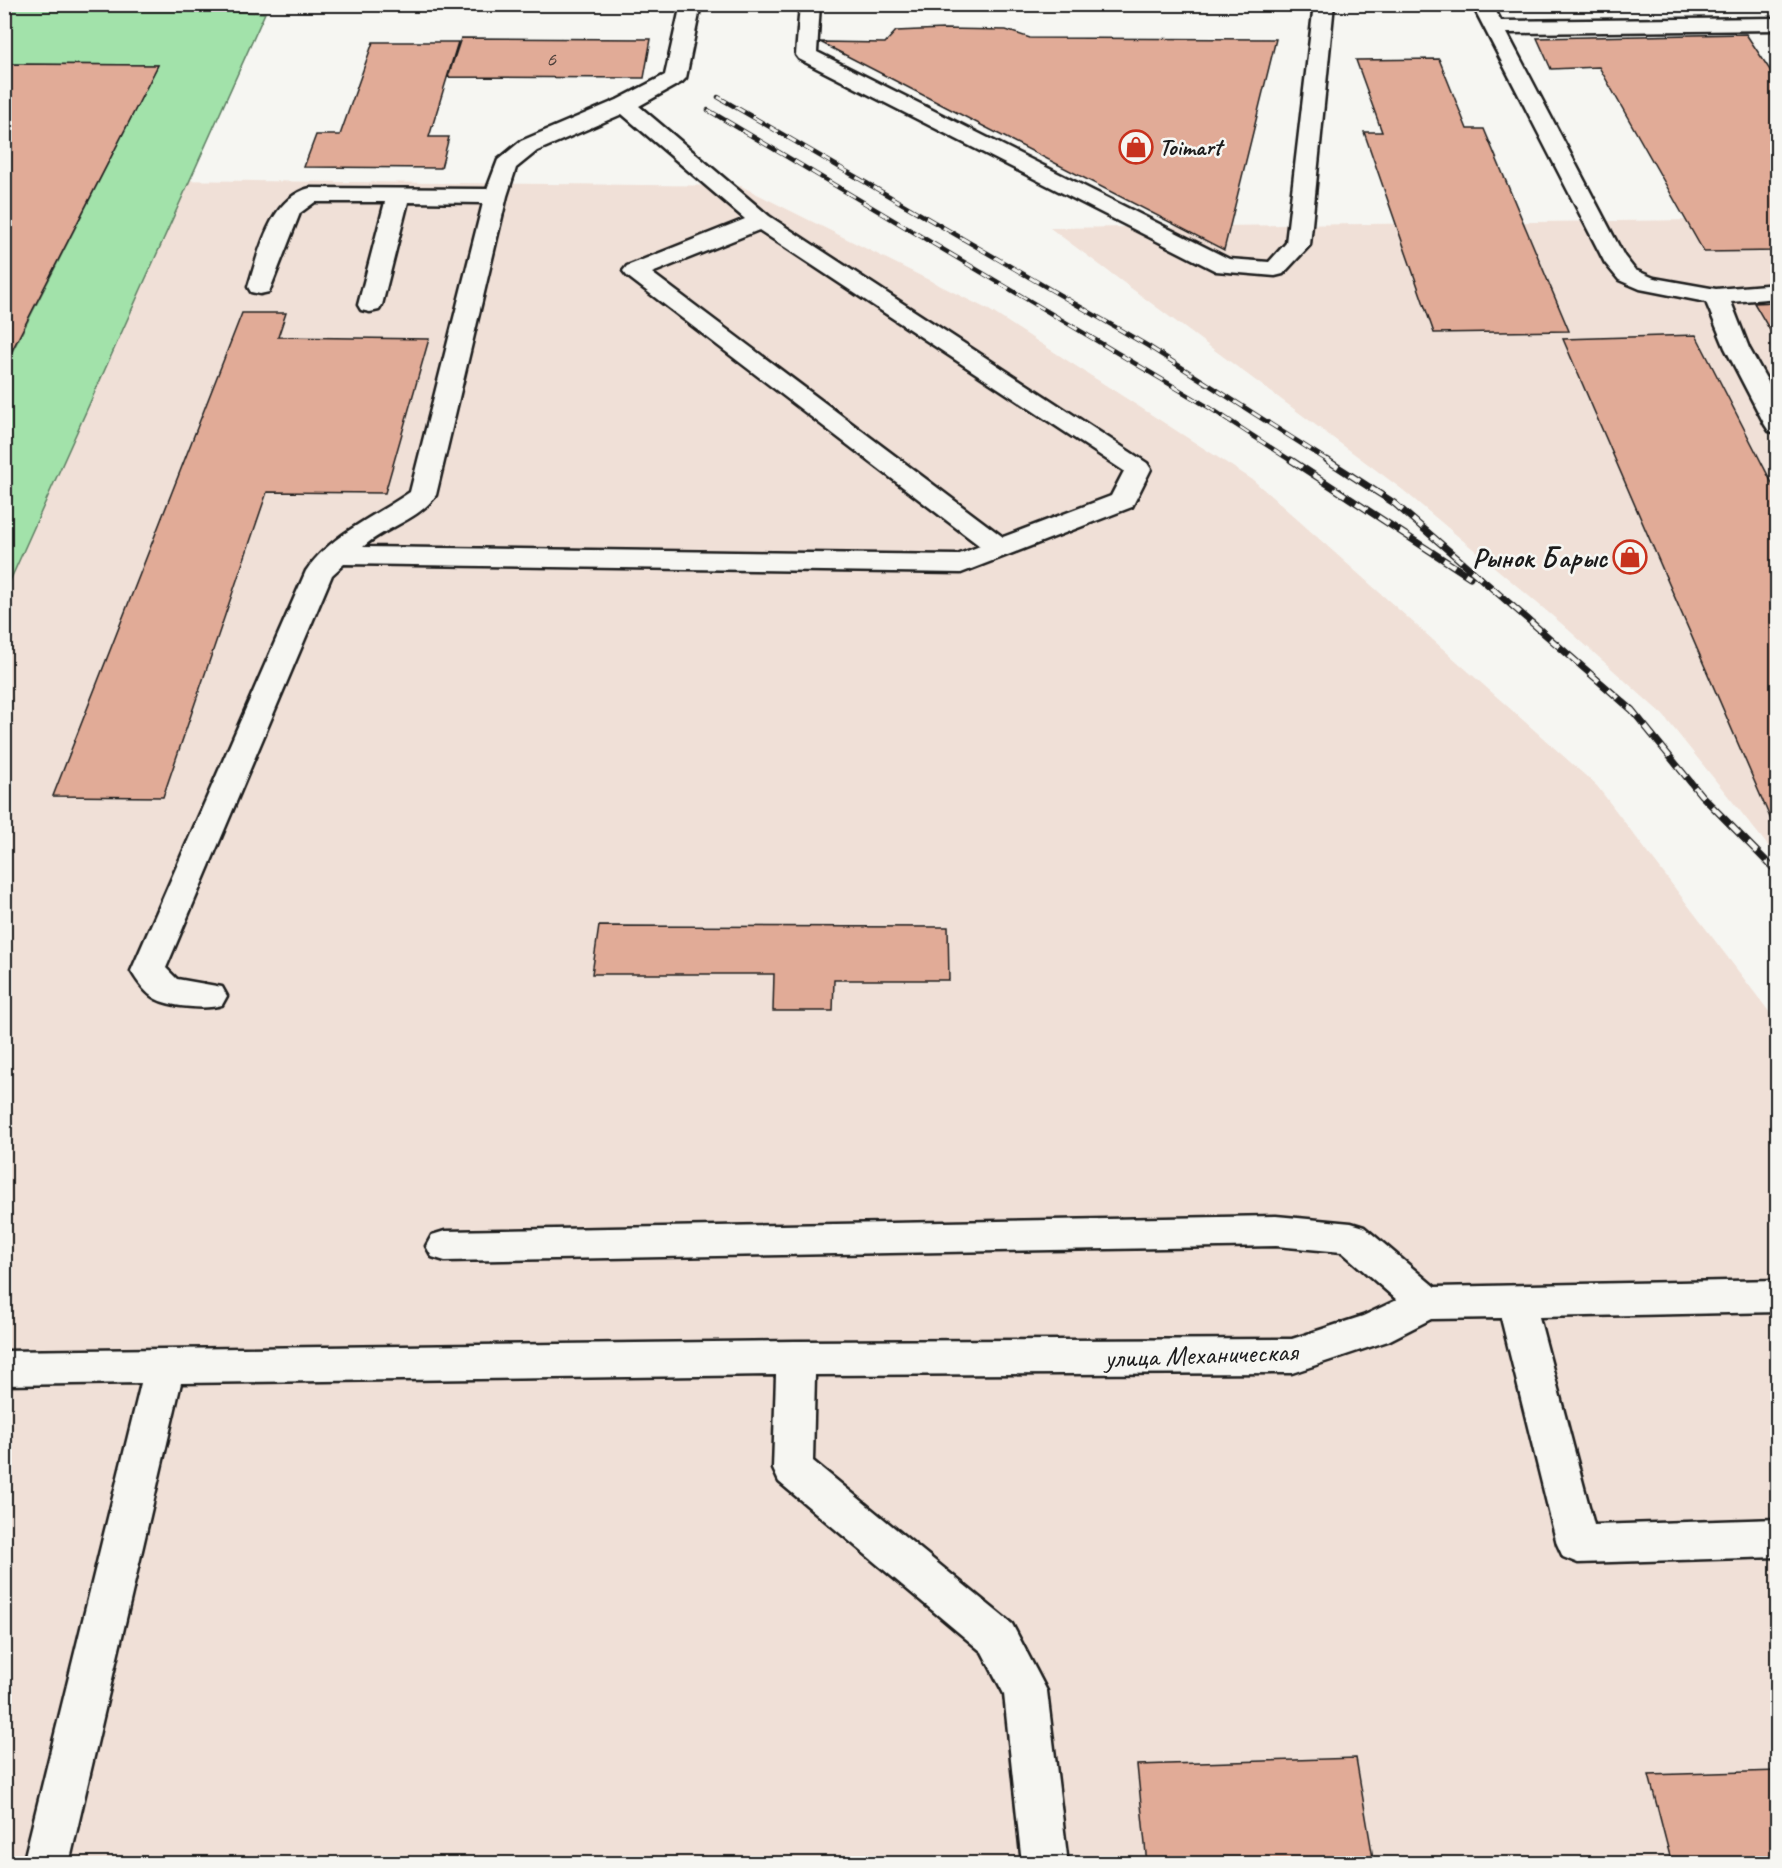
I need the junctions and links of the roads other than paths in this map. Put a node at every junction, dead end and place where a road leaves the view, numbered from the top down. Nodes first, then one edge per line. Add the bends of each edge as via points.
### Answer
1 (691, 4) edge
2 (810, 4) edge
3 (1324, 4) edge
4 (1482, 4) edge
5 (1754, 4) edge
6 (1493, 27) junction
7 (1774, 29) edge
8 (625, 105) junction
9 (398, 195) junction
10 (495, 196) junction
11 (761, 221) junction
12 (260, 286) dead end
13 (1778, 291) edge
14 (1716, 296) junction
15 (370, 305) dead end
16 (1778, 425) edge
17 (1000, 548) junction
18 (337, 555) junction
19 (210, 996) dead end
20 (445, 1246) dead end
21 (1778, 1296) edge
22 (1516, 1301) junction
23 (1427, 1303) junction
24 (795, 1358) junction
25 (165, 1366) junction
26 (4, 1368) edge
27 (1778, 1538) edge
28 (46, 1863) edge
29 (1045, 1863) edge

1 - 8 street via 675,78
2 - 3 street via 806,55 1224,266 1275,268 1298,245
4 - 6 street
5 - 7 street
6 - 7 street
6 - 14 street via 1613,258 1627,275 1648,284
8 - 10 street via 529,146 506,165
8 - 11 street
9 - 10 street
9 - 12 street via 310,195 290,209
9 - 15 street
10 - 18 street via 423,495 356,538
11 - 17 street via 635,271
11 - 17 street via 1138,469 1122,501
13 - 14 street
14 - 16 street via 1737,348
17 - 18 street via 961,564
18 - 19 street via 320,571 148,971 167,990
20 - 23 street via 1276,1231 1351,1238
21 - 22 street, улица Механическая
22 - 23 street, улица Механическая
22 - 27 street via 1578,1544
23 - 24 street, улица Механическая via 1374,1329 1292,1356
24 - 25 street, улица Механическая
24 - 29 street via 794,1469 997,1638 1024,1690
25 - 26 street, улица Механическая
25 - 28 street

